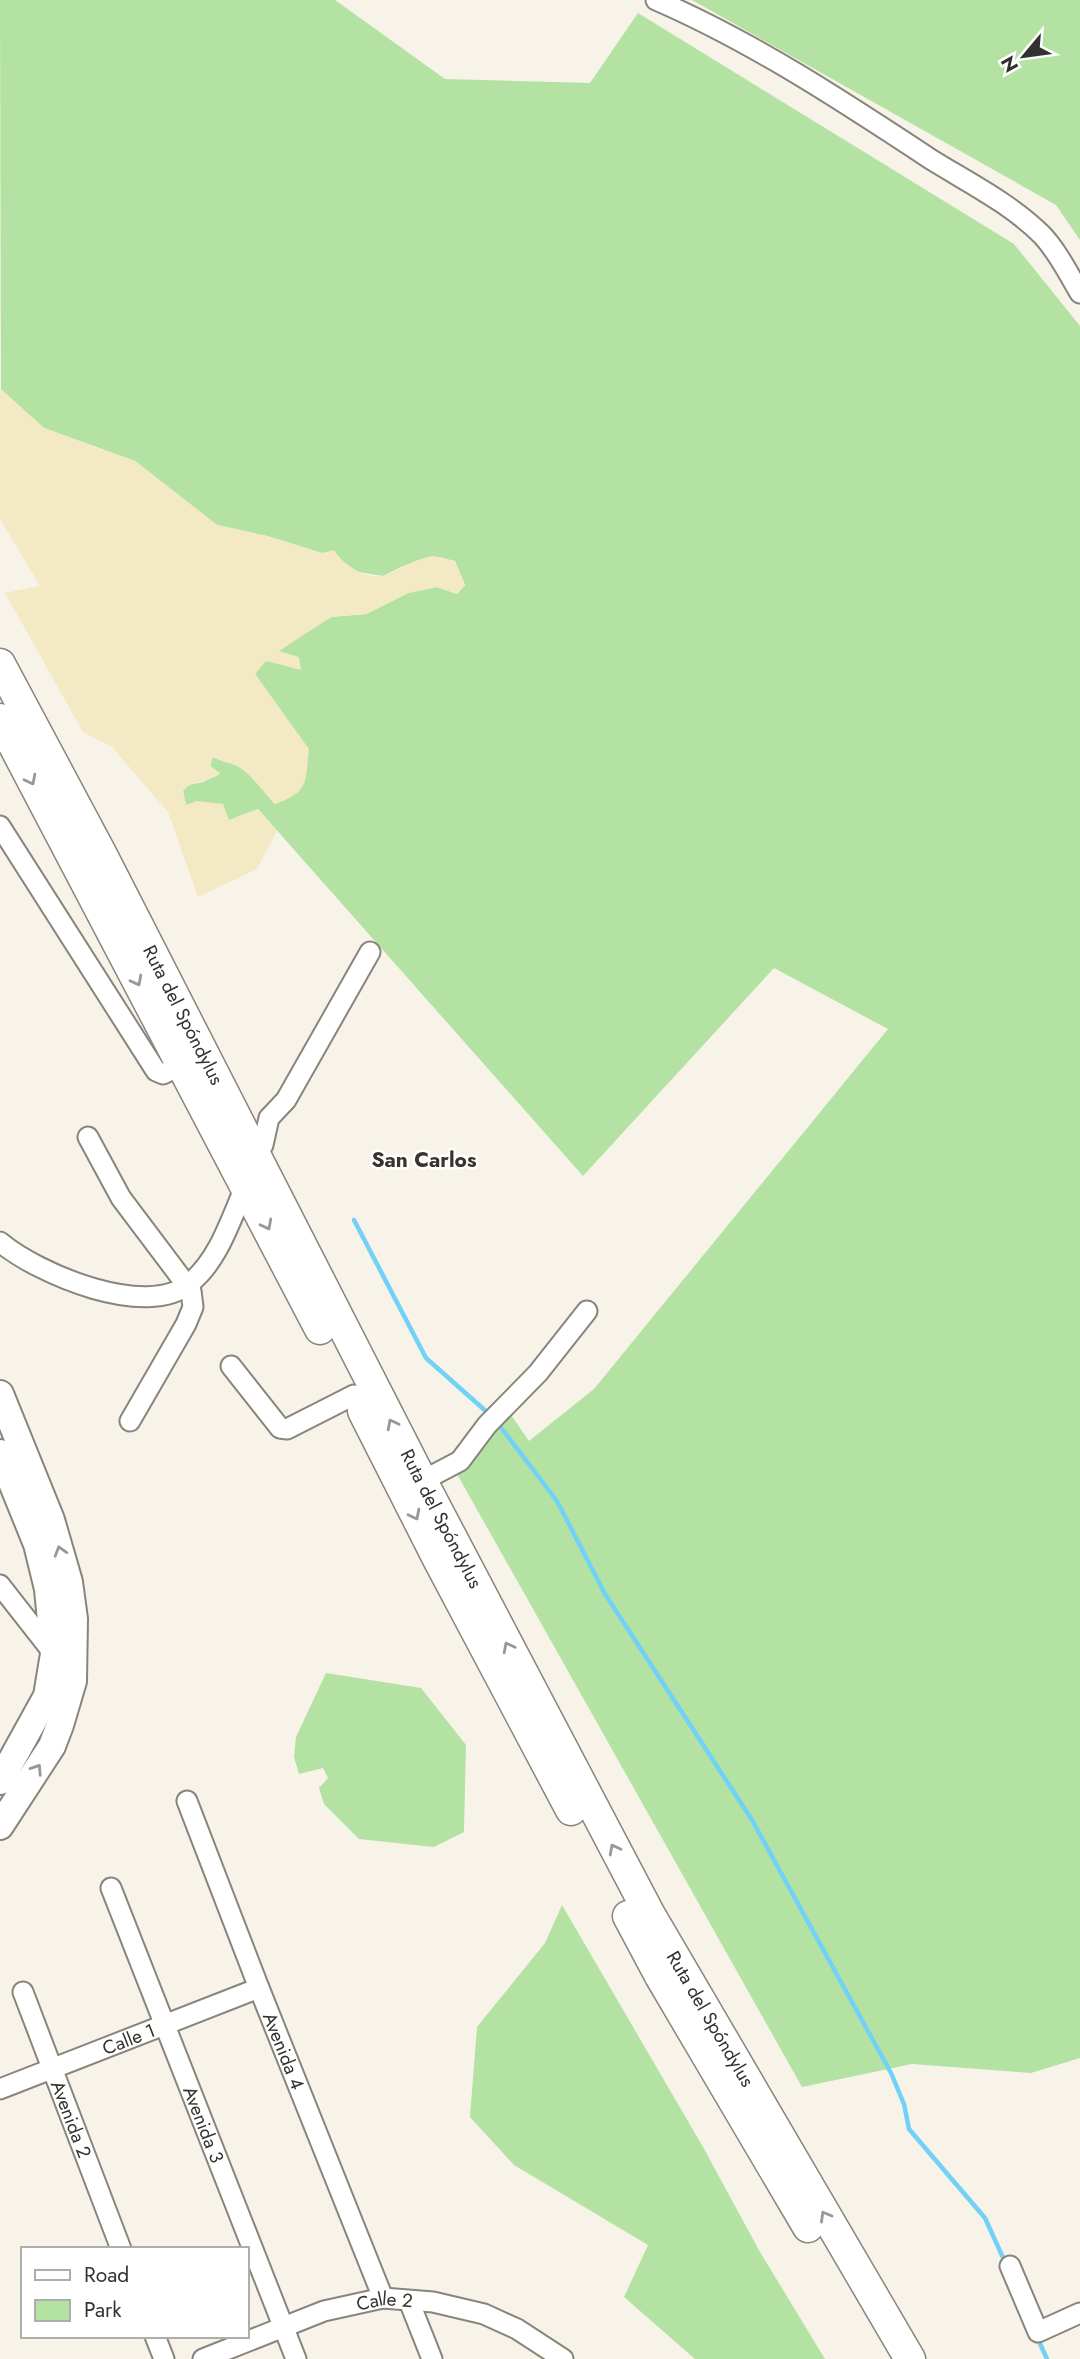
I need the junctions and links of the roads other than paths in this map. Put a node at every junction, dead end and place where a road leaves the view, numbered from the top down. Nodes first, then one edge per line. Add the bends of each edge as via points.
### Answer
1 (656, 0) edge
2 (1080, 293) edge
3 (0, 664) edge
4 (0, 719) edge
5 (0, 826) edge
6 (370, 952) dead end
7 (181, 1065) junction
8 (88, 1137) dead end
9 (255, 1156) junction
10 (246, 1185) junction
11 (0, 1242) edge
12 (188, 1285) junction
13 (587, 1311) dead end
14 (231, 1366) dead end
15 (0, 1394) edge
16 (354, 1395) junction
17 (130, 1422) dead end
18 (0, 1454) edge
19 (422, 1481) junction
20 (0, 1585) edge
21 (54, 1654) junction
22 (0, 1782) edge
23 (187, 1801) dead end
24 (0, 1826) edge
25 (111, 1888) dead end
26 (259, 1988) junction
27 (23, 1992) dead end
28 (166, 2025) junction
29 (52, 2068) junction
30 (0, 2089) edge
31 (120, 2247) edge
32 (1010, 2266) dead end
33 (383, 2298) junction
34 (409, 2301) junction
35 (1080, 2313) edge
36 (284, 2328) junction
37 (156, 2338) edge
38 (164, 2359) edge
39 (203, 2359) edge
40 (296, 2359) edge
41 (432, 2359) edge
42 (563, 2359) edge
43 (887, 2359) edge
44 (910, 2359) edge

1 - 2 street via 695,17 839,99 1014,212 1042,235
3 - 9 highway, Ruta del Spóndylus
4 -> 7 highway, Ruta del Spóndylus
5 - 7 street via 156,1072 163,1074
6 - 9 street via 286,1100 269,1118
7 - 10 highway, Ruta del Spóndylus
8 - 12 street via 121,1198
19 -> 9 highway, Ruta del Spóndylus
10 - 12 street via 204,1270
10 -> 16 highway, Ruta del Spóndylus
11 - 12 street via 57,1276 115,1294 162,1297
12 - 17 street via 193,1307 186,1324
13 - 19 street via 460,1461
14 - 16 street via 280,1428 287,1429
24 -> 15 main road via 52,1746 60,1725 74,1681 75,1619 51,1520
16 -> 43 highway, Ruta del Spóndylus via 660,1976
18 - 21 main road via 37,1544 48,1589
44 -> 19 highway, Ruta del Spóndylus via 649,1913
20 - 21 street
21 - 22 main road via 47,1696
23 - 26 street, Avenida 4
25 - 28 street, Avenida 3
26 - 28 street, Calle 1
26 - 33 street, Avenida 4
27 - 29 street, Avenida 2
28 - 29 street, Calle 1
28 - 36 street, Avenida 3
29 - 30 street, Calle 1
29 - 31 street, Avenida 2
32 - 35 street via 1038,2332
33 - 34 street, Calle 2
33 - 36 street, Calle 2 via 324,2311
34 - 41 street
34 - 42 street, Calle 2 via 484,2314
36 - 39 street, Calle 2
36 - 40 street, Avenida 3
37 - 38 street

